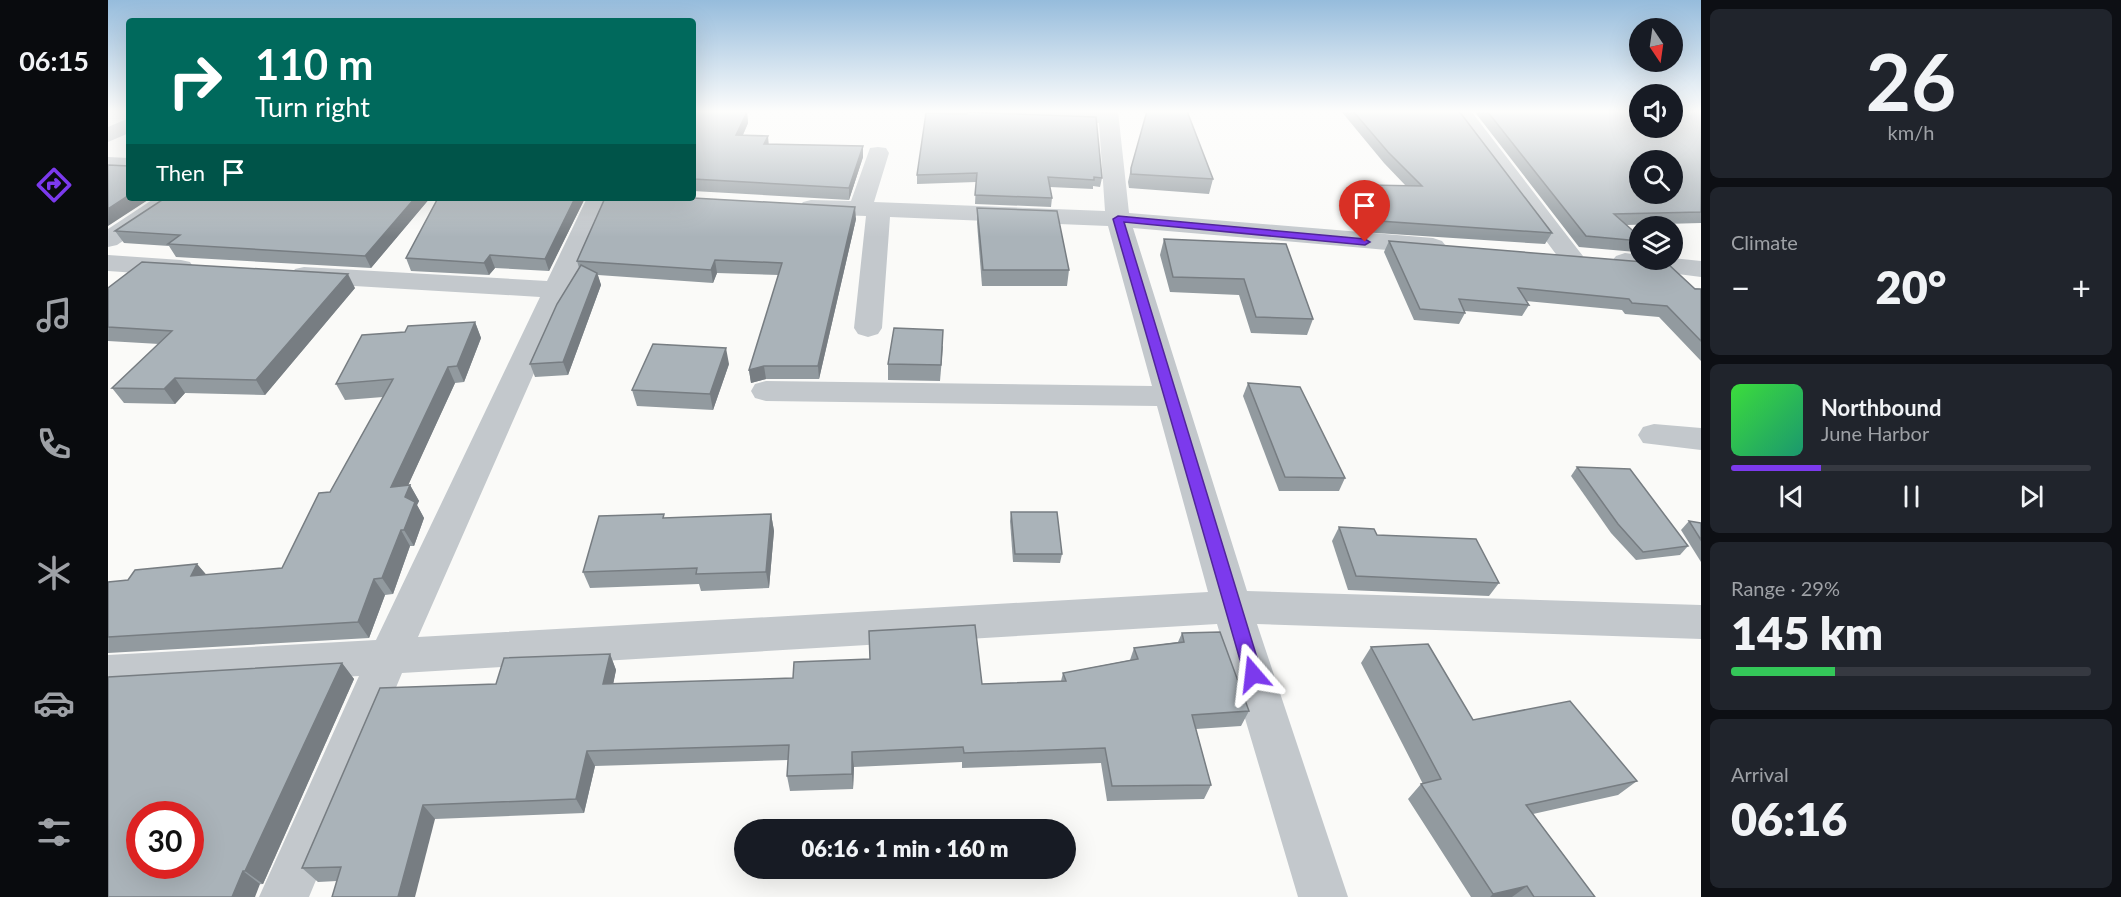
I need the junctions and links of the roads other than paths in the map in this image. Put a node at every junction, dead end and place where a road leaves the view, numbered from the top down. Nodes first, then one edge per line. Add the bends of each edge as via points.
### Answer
1 (878, 153) dead end
2 (1112, 153) edge
3 (1497, 153) edge
4 (108, 164) edge
5 (126, 165) edge
6 (166, 201) edge
7 (598, 201) edge
8 (791, 206) edge
9 (869, 211) junction
10 (1118, 219) junction
11 (108, 240) edge
12 (1451, 248) edge
13 (1534, 254) edge
14 (1590, 258) junction
15 (108, 263) edge
16 (202, 269) edge
17 (1701, 269) edge
18 (285, 274) edge
19 (557, 290) junction
20 (868, 328) dead end
21 (766, 391) dead end
22 (1169, 396) junction
23 (1654, 435) dead end
24 (1701, 439) edge
25 (1232, 607) junction
26 (1701, 622) edge
27 (388, 658) junction
28 (108, 673) edge
29 (284, 897) edge
30 (1323, 897) edge

1 - 9 street
2 - 10 street
3 - 14 street
4 - 5 street
6 - 11 street
7 - 19 street
8 - 9 street
9 - 10 street
9 - 20 street
10 - 12 street
10 - 22 street
13 - 14 street
14 - 17 street
15 - 16 street
18 - 19 street
19 - 27 street
21 - 22 street
22 - 25 street
23 - 24 street
25 - 26 street
25 - 27 street
25 - 30 street
27 - 28 street
27 - 29 street

